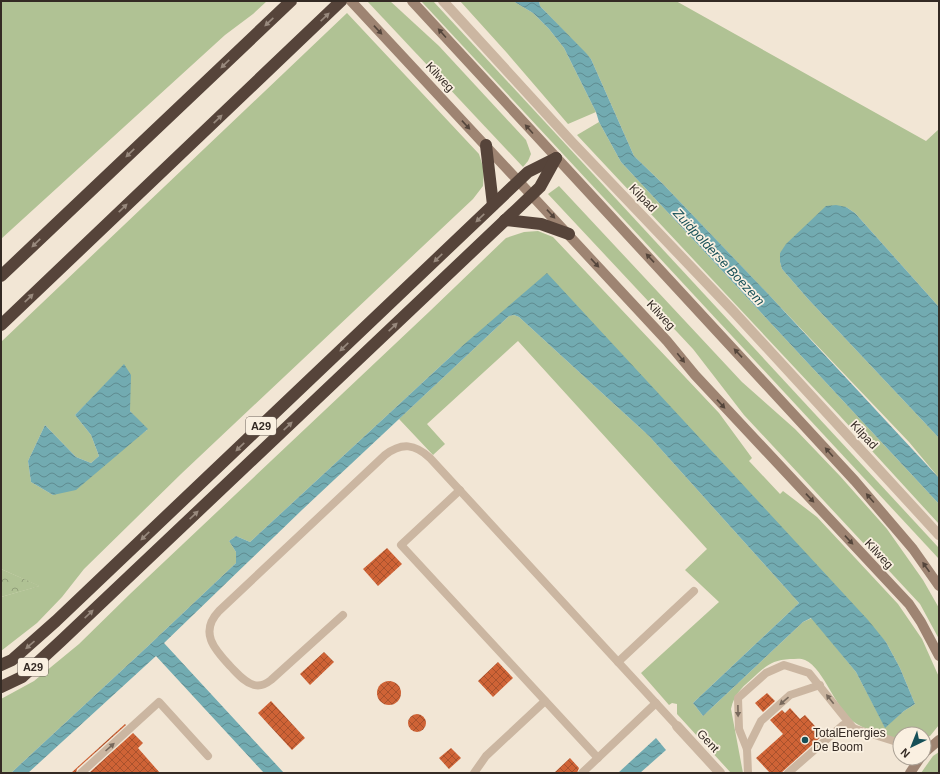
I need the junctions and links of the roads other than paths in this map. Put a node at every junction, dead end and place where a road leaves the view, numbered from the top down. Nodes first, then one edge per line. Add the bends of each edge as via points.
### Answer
1 (341, 1) edge
2 (351, 1) edge
3 (412, 1) edge
4 (443, 1) edge
5 (288, 4) edge
6 (486, 145) junction
7 (556, 158) junction
8 (519, 181) junction
9 (532, 194) junction
10 (493, 205) junction
11 (505, 220) junction
12 (569, 234) junction
13 (1, 276) edge
14 (1, 325) edge
15 (460, 490) junction
16 (939, 535) edge
17 (939, 586) edge
18 (694, 591) dead end
19 (343, 615) dead end
20 (939, 656) edge
21 (618, 662) junction
22 (1, 665) edge
23 (820, 686) junction
24 (1, 687) edge
25 (545, 701) junction
26 (656, 703) junction
27 (677, 726) joint
28 (854, 729) junction
29 (892, 741) edge
30 (747, 749) junction
31 (208, 756) dead end
32 (598, 758) junction
33 (82, 773) edge
34 (474, 773) edge
35 (582, 773) edge
36 (720, 773) edge
37 (748, 773) edge
38 (788, 773) edge

14 -> 1 highway
2 -> 6 main road, Kilweg
7 -> 3 main road
4 - 16 street, Kilpad
5 -> 13 highway
6 - 8 main road, Kilweg
6 - 10 highway
7 - 8 highway, A29 via 528,172
7 - 9 highway, A29 via 540,187
17 -> 7 main road via 913,549 855,481
8 - 9 main road, Kilweg
8 - 10 highway, A29
9 - 11 highway, A29
9 -> 12 main road, Kilweg
10 -> 22 highway, A29 via 56,621 12,660
11 - 12 highway via 541,224
24 -> 11 highway, A29 via 22,677 61,641
12 -> 20 main road, Kilweg via 695,375 908,604
15 - 19 lane via 418,448 404,446 391,451 219,611 210,627 210,640 240,676 249,683 261,686 267,684
15 - 21 lane
15 - 25 lane via 400,545
18 - 21 lane
21 - 26 lane
28 -> 23 lane
23 -> 30 lane via 790,695 761,721
23 -> 30 lane via 810,673 784,665 766,673 738,698 739,729
25 - 32 lane
25 - 34 lane via 486,756
26 - 27 lane
26 - 32 lane
27 - 36 street, Gent
28 - 29 lane
28 - 38 lane via 843,725
30 - 37 lane
33 -> 31 lane via 159,702
32 - 35 lane

